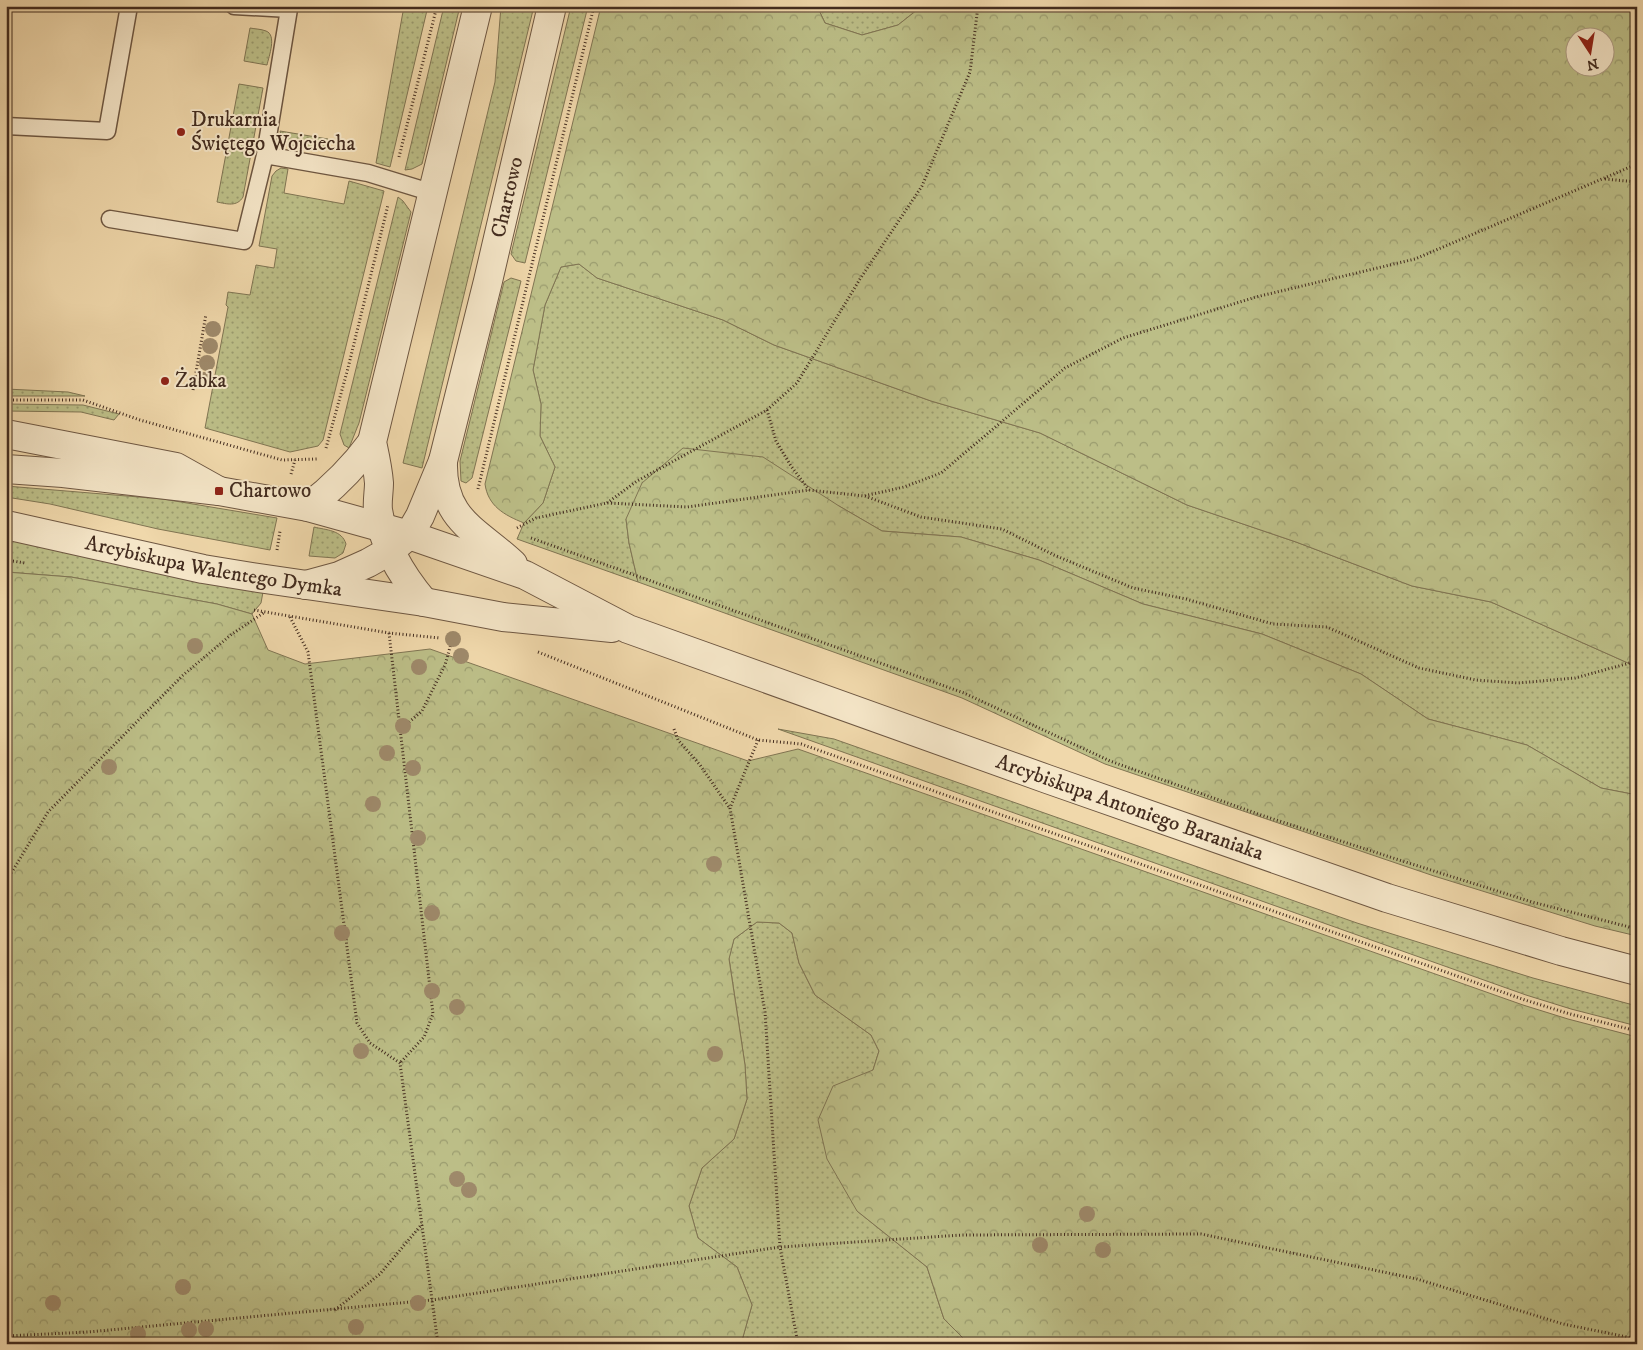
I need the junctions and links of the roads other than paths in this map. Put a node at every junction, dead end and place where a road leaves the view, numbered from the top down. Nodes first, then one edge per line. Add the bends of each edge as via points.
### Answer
1 (129, 6) edge
2 (234, 6) edge
3 (478, 6) edge
4 (552, 6) edge
5 (6, 126) edge
6 (265, 155) junction
7 (433, 193) junction
8 (110, 219) dead end
9 (6, 434) edge
10 (372, 442) junction
11 (443, 461) junction
12 (6, 469) edge
13 (219, 491) junction
14 (297, 505) junction
15 (6, 525) edge
16 (394, 538) junction
17 (525, 576) junction
18 (306, 585) junction
19 (424, 602) junction
20 (628, 630) junction
21 (1637, 971) edge

1 - 5 lane via 108,131
2 - 6 lane via 289,9
3 - 7 street
4 - 11 street, Chartowo
6 - 7 lane via 368,173
6 - 8 lane via 244,241
7 - 10 street
9 - 13 street via 176,467
10 - 14 street via 334,487
10 - 16 street via 378,470 378,509
11 - 16 street, Chartowo via 420,516
11 - 17 street via 445,488 464,524
12 - 13 street
13 - 14 street
14 - 16 street
15 - 18 street, Arcybiskupa Walentego Dymka via 203,568
16 - 17 street, Arcybiskupa Antoniego Baraniaka
16 - 18 street via 368,563 339,576
16 - 19 street via 406,578
17 - 20 street, Arcybiskupa Antoniego Baraniaka
18 - 19 street, Arcybiskupa Walentego Dymka
19 - 20 street, Arcybiskupa Antoniego Baraniaka via 503,617
20 - 21 street, Arcybiskupa Antoniego Baraniaka via 1387,898

